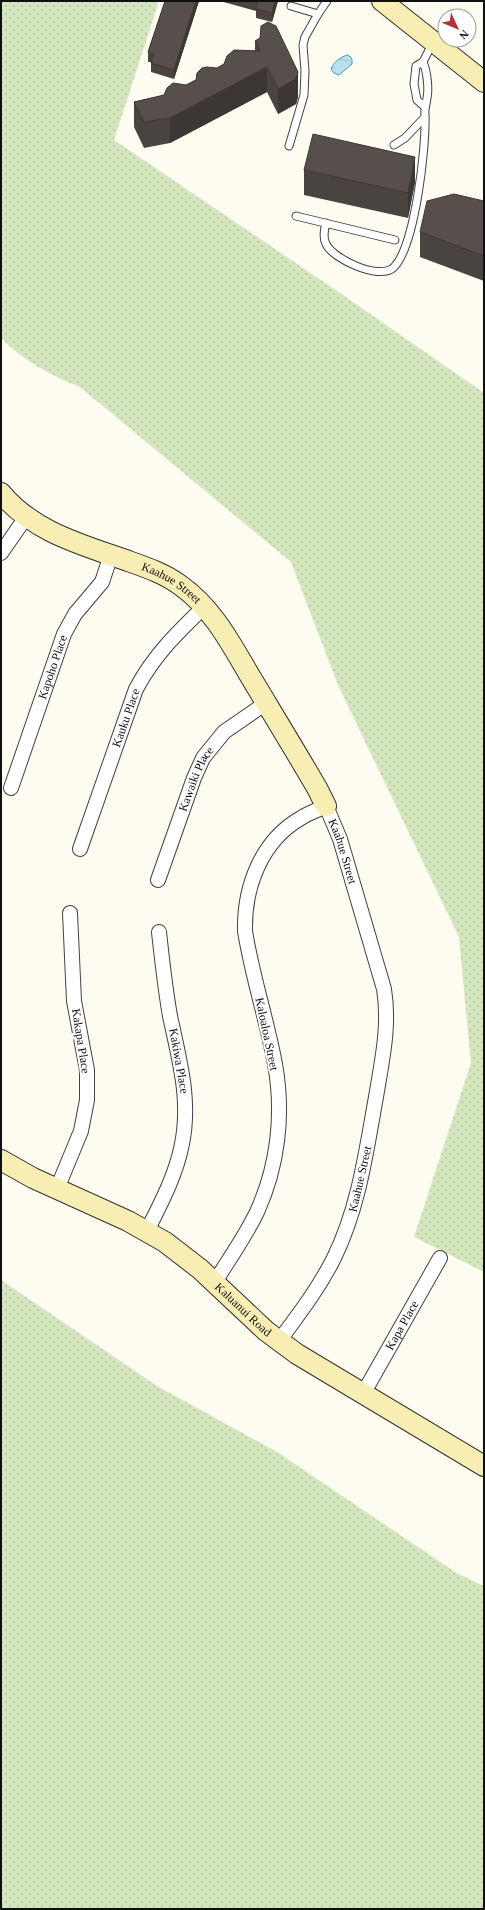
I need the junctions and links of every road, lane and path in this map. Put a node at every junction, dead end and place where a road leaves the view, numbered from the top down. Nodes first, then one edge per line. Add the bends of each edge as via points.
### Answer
1 (327, 1) edge
2 (382, 1) edge
3 (291, 6) dead end
4 (318, 14) junction
5 (433, 42) junction
6 (423, 62) junction
7 (484, 82) edge
8 (424, 106) junction
9 (425, 117) junction
10 (394, 145) dead end
11 (288, 146) dead end
12 (296, 216) dead end
13 (326, 223) junction
14 (395, 240) dead end
15 (1, 493) edge
16 (26, 517) junction
17 (1, 553) edge
18 (111, 555) junction
19 (205, 606) junction
20 (266, 703) junction
21 (10, 788) dead end
22 (326, 806) junction
23 (80, 849) dead end
24 (158, 880) dead end
25 (70, 913) dead end
26 (158, 932) dead end
27 (1, 1160) edge
28 (57, 1189) junction
29 (147, 1231) junction
30 (440, 1258) dead end
31 (215, 1282) junction
32 (279, 1341) junction
33 (364, 1394) junction
34 (484, 1466) edge

1 - 4 lane
2 - 5 street
3 - 4 lane
4 - 11 lane via 303,45 304,95
5 - 6 lane
5 - 7 street
6 - 8 lane via 426,69 427,99
6 - 8 lane via 416,66 414,84 417,100
8 - 9 lane
9 - 10 lane via 405,138
9 - 13 lane via 417,199 398,262 383,272 368,270 344,260 326,245
12 - 13 lane
13 - 14 lane
15 - 16 street, Kaahue Street
16 - 17 street
16 - 18 street, Kaahue Street via 52,533
18 - 19 street, Kaahue Street via 165,576
18 - 21 street, Kapoho Place via 102,582 76,614 64,634
19 - 20 street, Kaahue Street via 224,632
19 - 23 street, Kauku Place via 162,649 136,688
20 - 22 street, Kaahue Street
20 - 24 street, Kawaiki Place via 224,732 203,758
22 - 31 street, Kaloaloa Street via 301,818 278,837 261,861 249,888 245,931 275,1064 278,1129 271,1172 259,1206
22 - 32 street, Kaahue Street via 340,839 384,989 386,1038 363,1174 351,1218 324,1276
25 - 28 street, Kakapa Place via 74,1001 87,1070 87,1100 81,1131
26 - 29 street, Kakiwa Place via 170,1015 184,1080 186,1110 178,1161
27 - 28 street, Kaluanui Road
28 - 29 street, Kaluanui Road
29 - 31 street, Kaluanui Road
30 - 33 street, Kapa Place
31 - 32 street, Kaluanui Road
32 - 33 street, Kaluanui Road
33 - 34 street, Kaluanui Road

